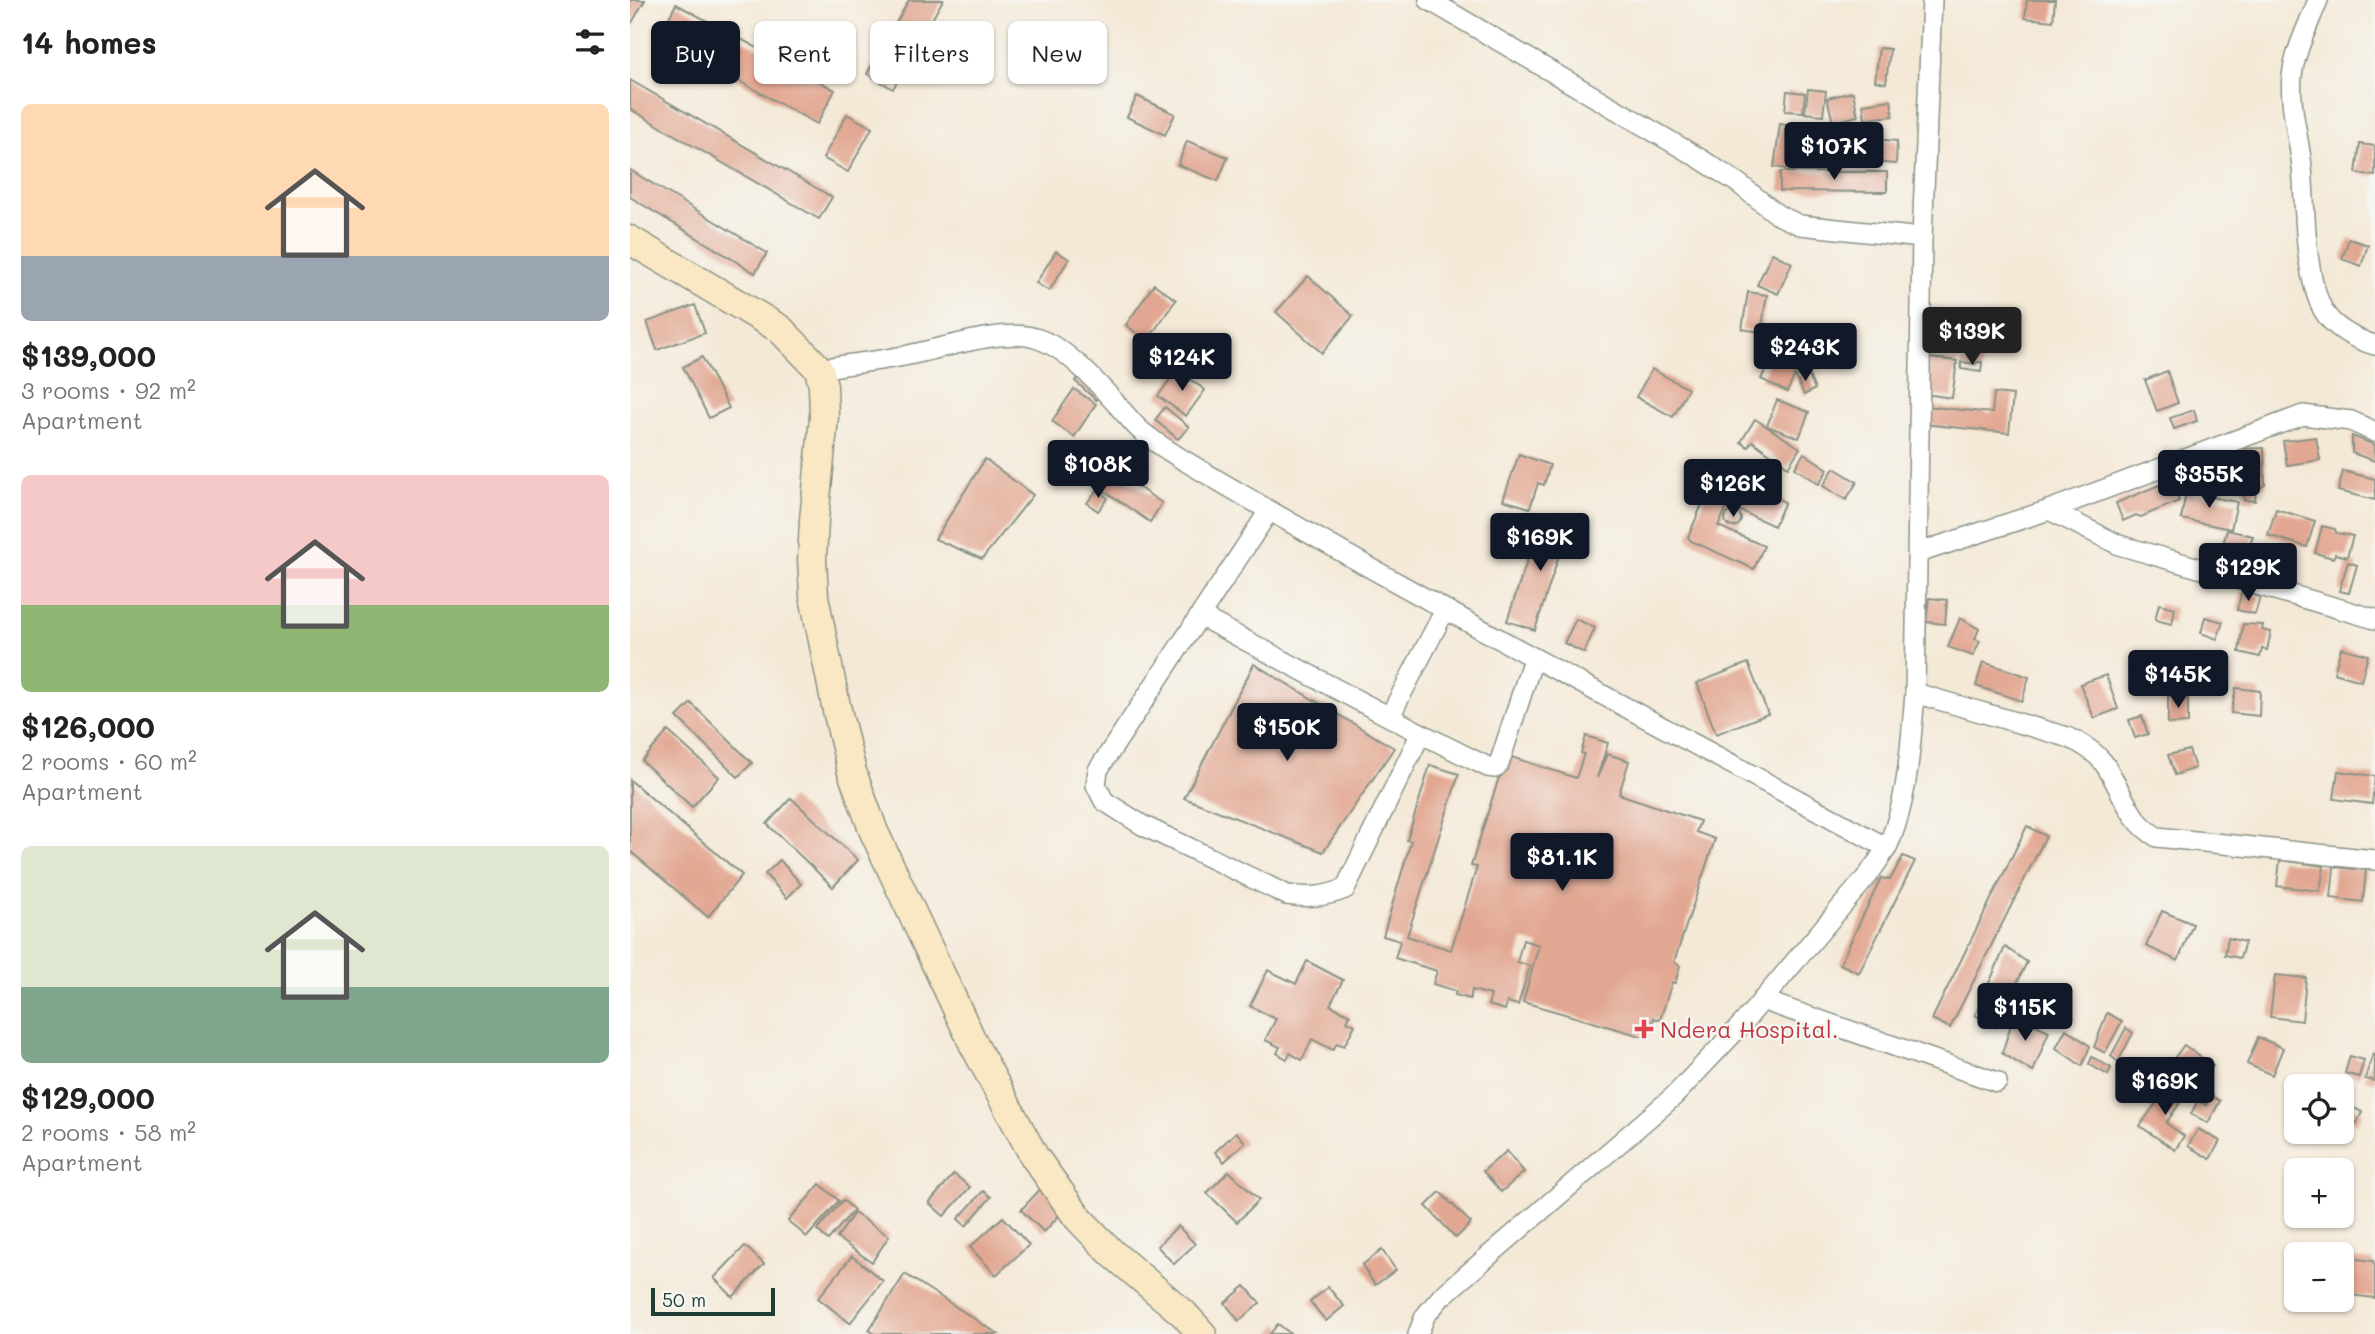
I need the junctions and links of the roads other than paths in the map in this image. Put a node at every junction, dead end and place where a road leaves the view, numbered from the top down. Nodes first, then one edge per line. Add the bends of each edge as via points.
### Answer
1 (1429, 0) edge
2 (1932, 0) edge
3 (2318, 0) edge
4 (1922, 238) junction
5 (630, 240) edge
6 (2375, 345) edge
7 (818, 369) junction
8 (2375, 432) edge
9 (2049, 510) junction
10 (1269, 511) junction
11 (1917, 553) junction
12 (1444, 610) junction
13 (1200, 617) junction
14 (2375, 619) edge
15 (1533, 659) junction
16 (1915, 693) junction
17 (1390, 716) junction
18 (1420, 735) junction
19 (1886, 848) junction
20 (2375, 860) edge
21 (1762, 1000) junction
22 (1997, 1082) dead end
23 (1202, 1334) edge
24 (1418, 1334) edge

1 - 4 street via 1699,158 1778,215 1800,225
2 - 4 street
3 - 6 street via 2292,76 2314,290 2325,313 2342,330
4 - 11 street
5 - 7 main road via 780,329
7 - 10 street via 997,337 1020,334 1039,338 1084,371 1162,447
7 - 23 main road via 824,417 813,547 814,596 852,772 874,832 974,1045 1034,1156 1078,1218
8 - 9 street via 2351,421 2303,415
9 - 11 street
9 - 14 street via 2119,545
10 - 12 street
10 - 13 street
11 - 16 street
12 - 15 street
12 - 17 street
13 - 17 street
13 - 18 street via 1098,770 1096,785 1104,801 1142,825 1287,895 1327,896 1345,889
15 - 18 street via 1495,768
15 - 19 street
16 - 19 street via 1909,763
16 - 20 street via 2067,737 2089,748 2138,824 2157,836
17 - 18 street
19 - 21 street via 1870,874
21 - 22 street
21 - 24 street via 1674,1096 1441,1297 1425,1316

